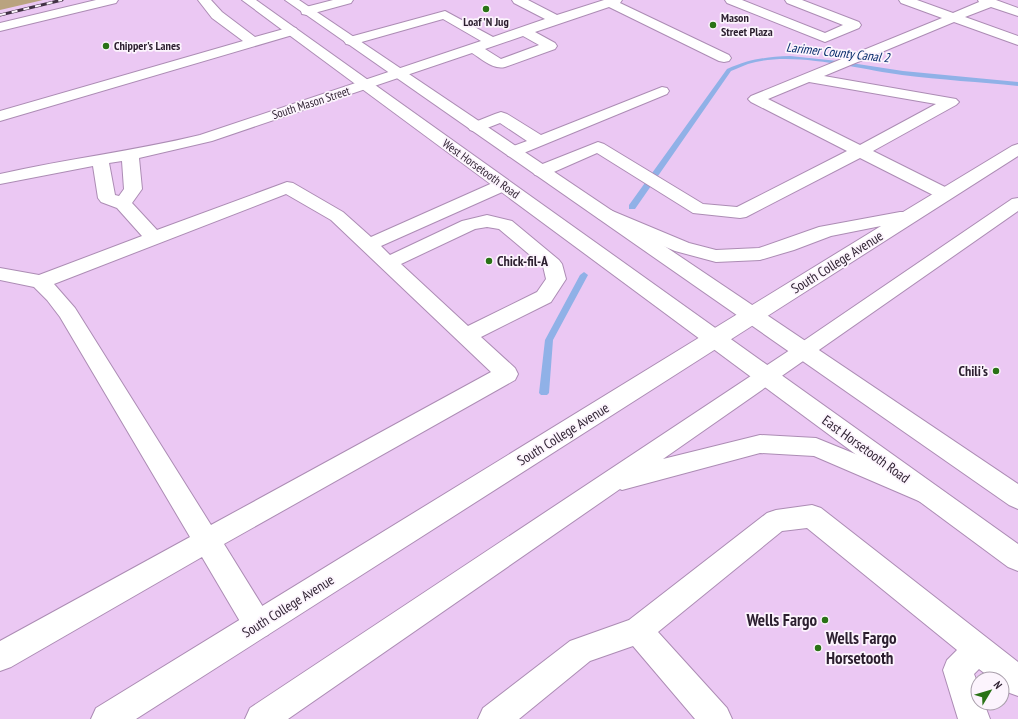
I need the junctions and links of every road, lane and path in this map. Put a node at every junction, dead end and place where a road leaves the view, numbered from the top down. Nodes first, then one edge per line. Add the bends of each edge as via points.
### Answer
1 (112, 0) edge
2 (204, 0) edge
3 (248, 0) edge
4 (291, 0) edge
5 (347, 0) edge
6 (518, 0) edge
7 (731, 0) edge
8 (791, 0) edge
9 (905, 0) edge
10 (612, 1) edge
11 (987, 1) edge
12 (307, 11) junction
13 (266, 12) junction
14 (1018, 12) edge
15 (953, 18) junction
16 (556, 20) junction
17 (0, 27) edge
18 (291, 31) junction
19 (524, 31) junction
20 (351, 41) junction
21 (1018, 41) edge
22 (253, 42) junction
23 (492, 42) junction
24 (474, 48) junction
25 (724, 58) dead end
26 (399, 74) junction
27 (809, 78) junction
28 (365, 85) junction
29 (662, 91) dead end
30 (0, 116) edge
31 (476, 127) junction
32 (539, 141) junction
33 (1018, 149) edge
34 (861, 151) junction
35 (514, 152) junction
36 (130, 155) junction
37 (100, 160) junction
38 (541, 171) junction
39 (0, 179) edge
40 (503, 185) junction
41 (945, 194) junction
42 (1018, 203) edge
43 (124, 204) junction
44 (604, 214) junction
45 (913, 214) junction
46 (154, 238) junction
47 (368, 245) junction
48 (388, 263) junction
49 (0, 274) edge
50 (40, 282) junction
51 (751, 315) junction
52 (466, 336) junction
53 (714, 338) junction
54 (804, 351) junction
55 (765, 376) junction
56 (608, 484) junction
57 (930, 496) junction
58 (1018, 498) edge
59 (206, 541) junction
60 (1018, 559) edge
61 (258, 625) junction
62 (638, 630) junction
63 (978, 649) junction
64 (0, 657) edge
65 (1018, 681) edge
66 (163, 684) junction
67 (107, 719) edge
68 (132, 719) edge
69 (261, 719) edge
70 (494, 719) edge
71 (716, 719) edge
72 (974, 719) edge

1 - 17 main road
2 - 22 main road via 217,15
3 - 13 main road, West Horsetooth Road
4 - 12 main road
5 - 12 main road
6 - 16 main road
7 - 8 main road via 825,38 854,25
9 - 15 main road
10 - 16 main road, South Mason Street
10 - 25 main road
11 - 14 main road
11 - 15 main road
12 - 20 main road
13 - 18 main road, West Horsetooth Road
13 - 26 main road via 298,23 364,70 377,74
15 - 21 main road
15 - 27 main road
16 - 19 main road, South Mason Street
18 - 22 main road
18 - 28 main road, West Horsetooth Road
19 - 23 main road, South Mason Street
19 - 24 main road via 550,46 500,64
20 - 23 main road via 445,15
20 - 26 main road
22 - 30 main road
23 - 24 main road, South Mason Street
24 - 26 main road, South Mason Street
26 - 28 main road, South Mason Street
26 - 31 main road
27 - 34 main road via 756,99
27 - 34 main road via 951,102
28 - 36 main road, South Mason Street via 206,138
28 - 38 main road via 395,90 486,151 513,164
28 - 40 main road, West Horsetooth Road
29 - 32 main road
31 - 32 main road via 501,118
31 - 35 main road
32 - 35 main road
33 - 41 main road, South College Avenue
34 - 38 main road via 740,213 699,210 598,147
34 - 41 main road
35 - 38 main road
36 - 37 main road, South Mason Street
36 - 43 main road via 133,189
37 - 39 main road, South Mason Street
37 - 43 main road via 107,198
38 - 44 main road
40 - 47 main road
40 - 53 main road, West Horsetooth Road
41 - 45 main road, South College Avenue
42 - 54 main road
43 - 46 main road
44 - 45 main road via 682,247 716,256 760,254 826,231
44 - 51 main road
45 - 51 main road, South College Avenue
46 - 47 main road via 287,187 337,216
46 - 50 main road
47 - 48 main road
48 - 52 main road
48 - 52 main road via 469,225 487,221 505,225 552,264 556,279 544,297
49 - 50 main road
50 - 59 main road via 68,314
51 - 53 main road, South College Avenue
51 - 54 main road
52 - 59 main road via 507,374
53 - 55 main road, East Horsetooth Road
53 - 61 main road, South College Avenue
54 - 55 main road
54 - 58 main road
55 - 56 main road
55 - 57 main road, East Horsetooth Road
56 - 57 main road via 760,444 816,447
56 - 69 main road
57 - 60 main road, East Horsetooth Road
59 - 61 main road
59 - 64 main road
61 - 66 main road, South College Avenue
62 - 63 main road via 776,521 812,516
62 - 70 main road via 580,651
62 - 71 main road
63 - 65 main road
63 - 72 main road via 958,670
66 - 67 main road, South College Avenue
66 - 68 main road

